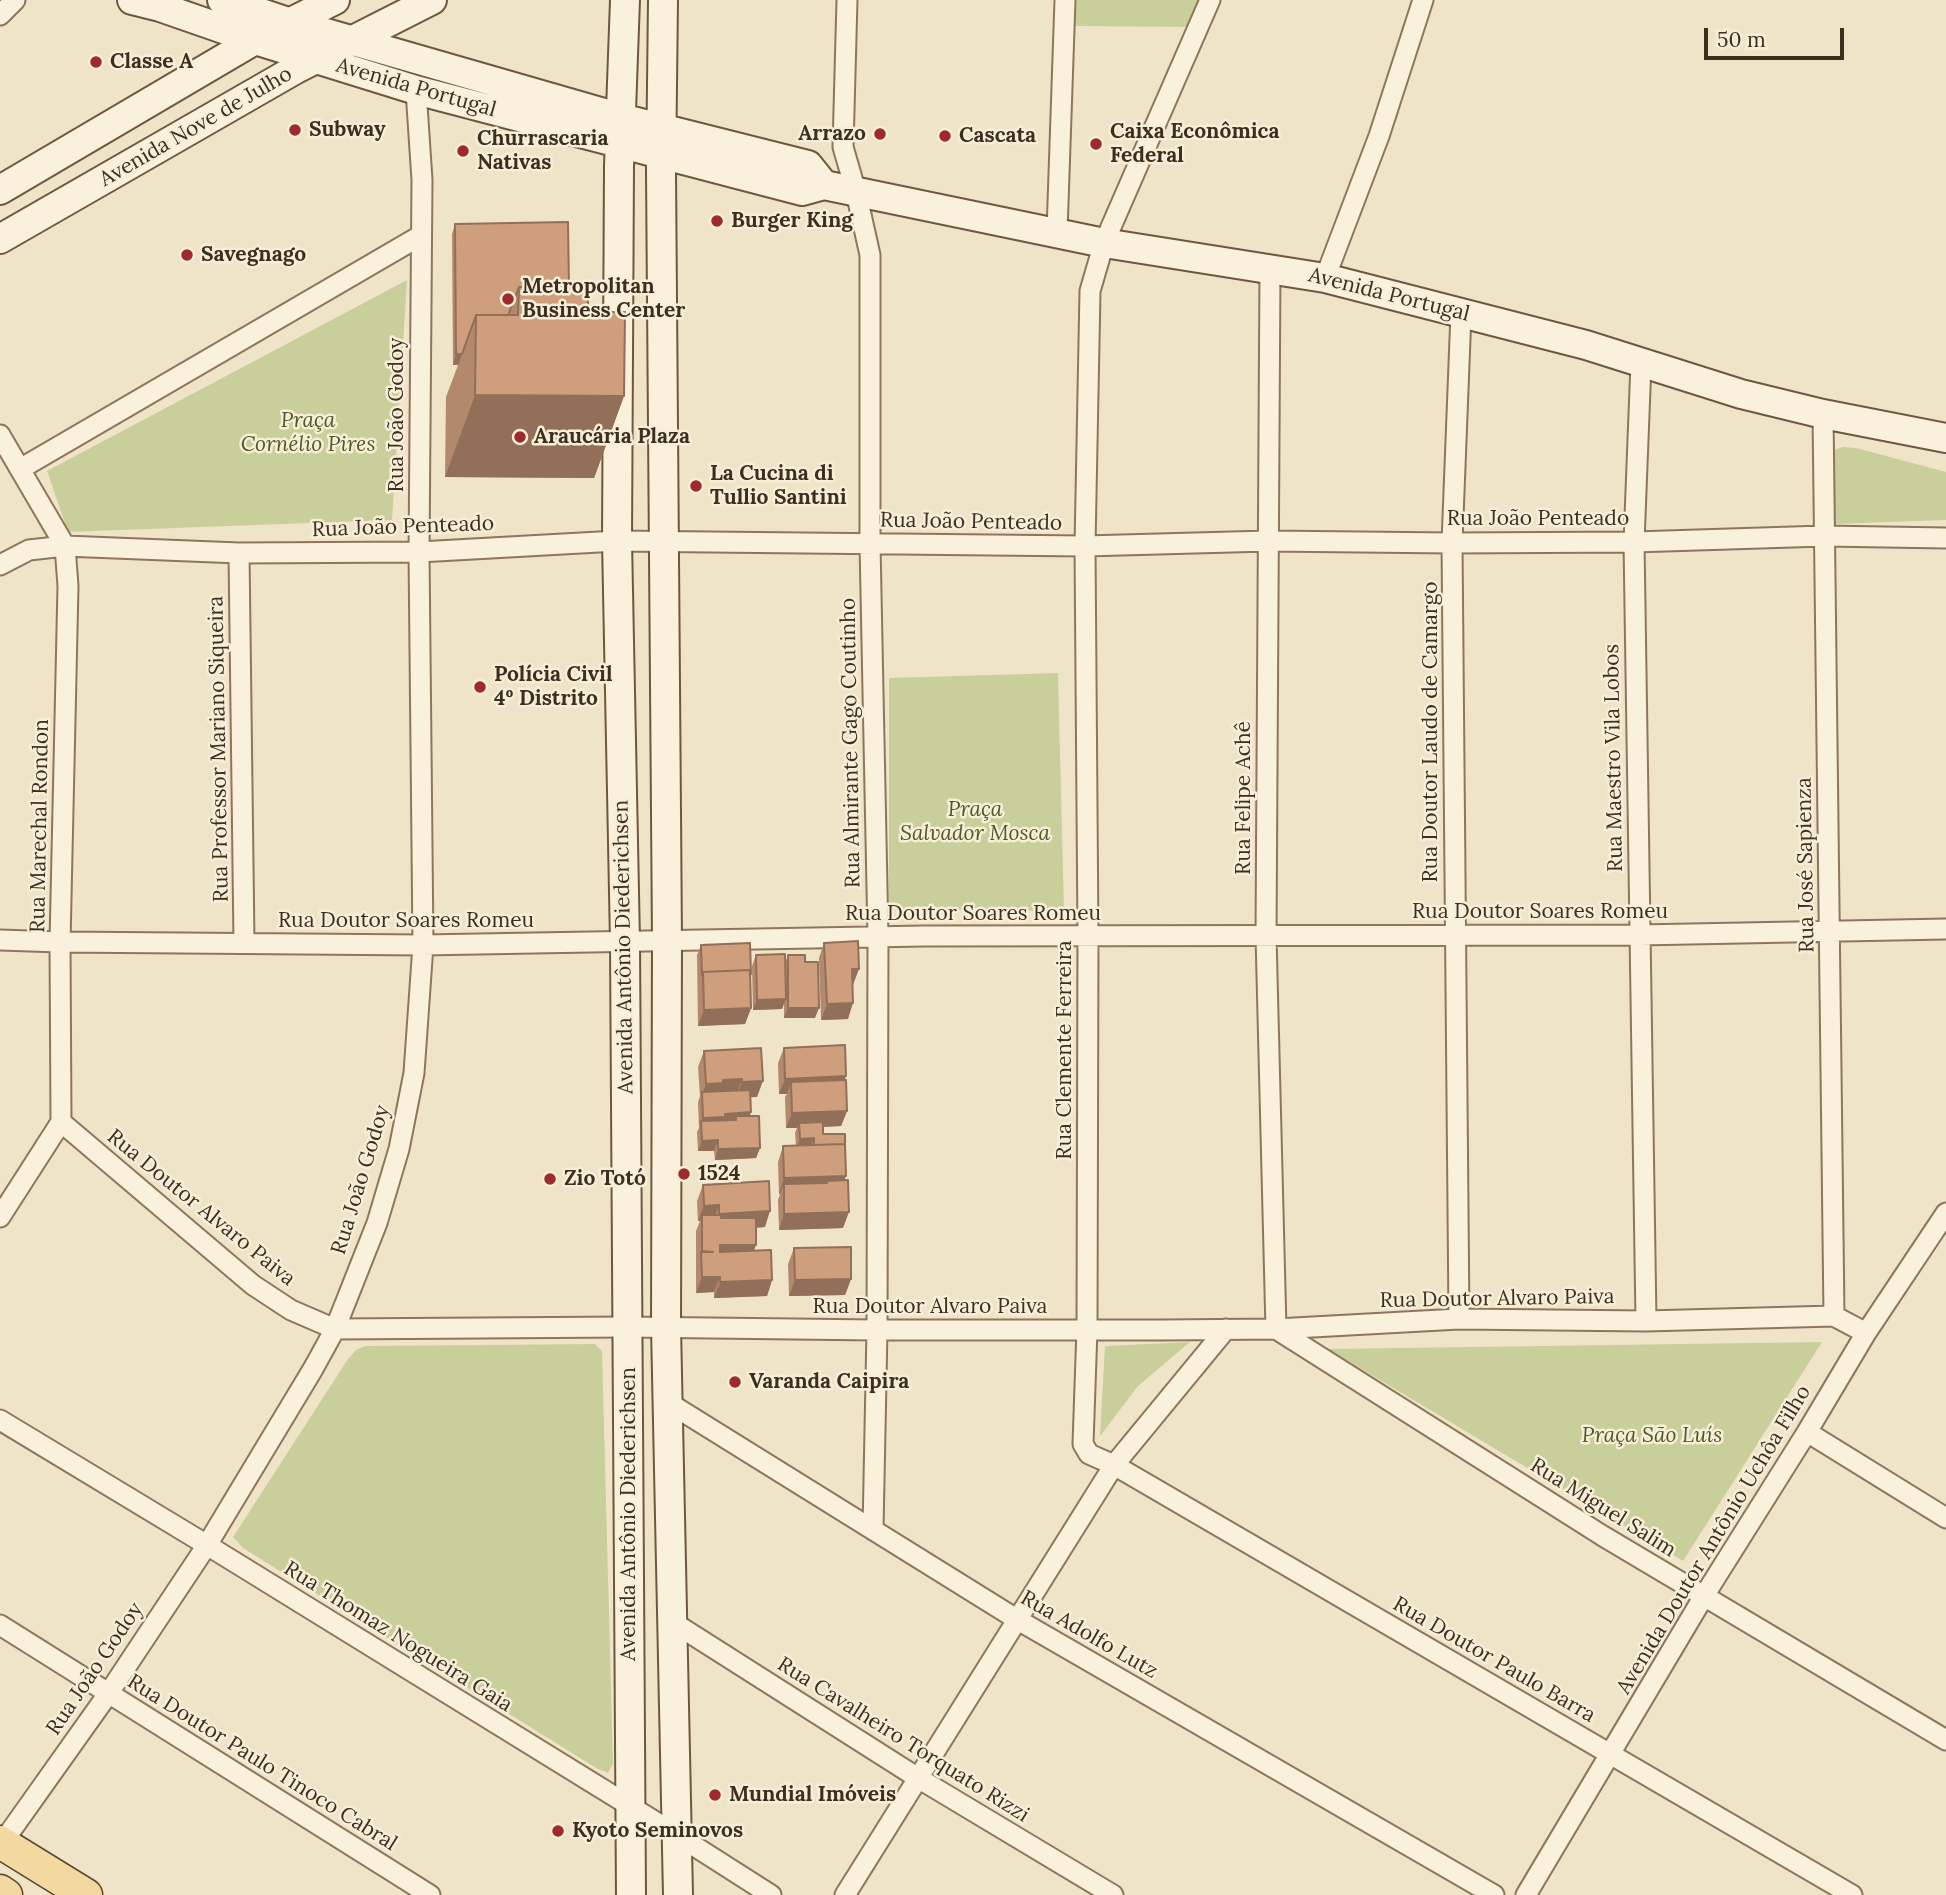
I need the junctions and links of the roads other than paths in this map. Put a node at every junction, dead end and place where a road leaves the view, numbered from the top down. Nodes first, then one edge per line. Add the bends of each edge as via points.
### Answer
1 (15, 0) edge
2 (132, 0) edge
3 (222, 0) edge
4 (335, 0) edge
5 (432, 0) edge
6 (625, 0) edge
7 (663, 0) edge
8 (847, 0) edge
9 (1065, 0) edge
10 (1210, 0) edge
11 (1423, 0) edge
12 (0, 15) edge
13 (291, 23) junction
14 (255, 40) junction
15 (352, 41) junction
16 (316, 59) junction
17 (416, 90) junction
18 (621, 131) junction
19 (661, 142) junction
20 (0, 190) edge
21 (856, 192) junction
22 (1056, 232) junction
23 (421, 236) junction
24 (0, 239) edge
25 (1104, 243) junction
26 (1270, 268) junction
27 (1325, 278) junction
28 (1461, 313) junction
29 (1641, 363) junction
30 (1824, 414) junction
31 (0, 435) edge
32 (1946, 438) edge
33 (20, 469) junction
34 (1824, 536) junction
35 (1946, 538) edge
36 (617, 541) junction
37 (664, 541) junction
38 (1268, 541) junction
39 (1634, 542) junction
40 (1452, 543) junction
41 (870, 544) junction
42 (1085, 546) junction
43 (65, 547) junction
44 (419, 552) junction
45 (239, 553) junction
46 (0, 565) edge
47 (1946, 929) edge
48 (1830, 931) junction
49 (1455, 935) junction
50 (1639, 935) junction
51 (1266, 936) junction
52 (878, 937) junction
53 (1088, 937) junction
54 (0, 940) edge
55 (667, 941) junction
56 (60, 942) junction
57 (625, 942) junction
58 (244, 943) junction
59 (423, 945) junction
60 (61, 1122) junction
61 (1946, 1213) edge
62 (0, 1217) edge
63 (1834, 1316) junction
64 (1459, 1319) junction
65 (1646, 1321) junction
66 (627, 1326) junction
67 (666, 1327) junction
68 (335, 1329) junction
69 (1087, 1329) junction
70 (1226, 1329) junction
71 (1276, 1329) junction
72 (877, 1330) junction
73 (1866, 1333) junction
74 (668, 1403) junction
75 (0, 1420) edge
76 (1807, 1432) junction
77 (1114, 1465) junction
78 (1946, 1518) edge
79 (873, 1530) junction
80 (207, 1545) junction
81 (1704, 1596) junction
82 (1017, 1620) junction
83 (671, 1621) junction
84 (0, 1625) edge
85 (108, 1693) junction
86 (1946, 1740) edge
87 (1610, 1754) junction
88 (918, 1778) junction
89 (631, 1808) junction
90 (677, 1835) junction
91 (1, 1844) edge
92 (0, 1891) edge
93 (6, 1895) edge
94 (86, 1895) edge
95 (430, 1895) edge
96 (631, 1895) edge
97 (678, 1895) edge
98 (771, 1895) edge
99 (845, 1895) edge
100 (1113, 1895) edge
101 (1494, 1895) edge
102 (1526, 1895) edge
103 (1852, 1895) edge

1 - 12 street
2 - 14 main road, Avenida Portugal
3 - 13 main road, Avenida Portugal
4 - 13 main road, Avenida Nove de Julho
5 - 15 main road, Avenida Nove de Julho
6 - 18 main road, Avenida Antônio Diederichsen
7 - 19 main road, Avenida Antônio Diederichsen
8 - 21 street, Rua Almirante Gago Coutinho via 843,147
9 - 22 street
10 - 25 street
11 - 27 street via 1379,136
13 - 14 main road, Avenida Nove de Julho
13 - 15 main road, Avenida Portugal
14 - 16 main road, Avenida Portugal
14 - 20 main road, Avenida Nove de Julho
15 - 16 main road, Avenida Nove de Julho
15 - 18 main road, Avenida Portugal
16 - 17 main road, Avenida Portugal
16 - 24 main road, Avenida Nove de Julho
17 - 18 main road, Avenida Portugal
17 - 23 street, Rua João Godoy
18 - 19 main road, Avenida Portugal
18 - 36 main road, Avenida Antônio Diederichsen
19 - 21 main road, Avenida Portugal via 802,191 824,185
19 - 37 main road, Avenida Antônio Diederichsen
21 - 22 main road, Avenida Portugal
21 - 41 street, Rua Almirante Gago Coutinho via 870,255
22 - 25 main road, Avenida Portugal
23 - 33 street
23 - 44 street, Rua João Godoy
25 - 26 main road, Avenida Portugal
25 - 42 street, Rua Clemente Ferreira via 1090,291
26 - 27 main road, Avenida Portugal
26 - 38 street, Rua Felipe Achê
27 - 28 main road, Avenida Portugal
28 - 29 main road, Avenida Portugal
28 - 40 street, Rua Doutor Laudo de Camargo
29 - 30 main road, Avenida Portugal
29 - 39 street, Rua Maestro Vila Lobos
30 - 32 main road, Avenida Portugal
30 - 34 street, Rua José Sapienza
31 - 33 street, Rua Marechal Rondon
33 - 43 street, Rua Marechal Rondon
34 - 35 street, Rua João Penteado
34 - 39 street, Rua João Penteado
34 - 48 street, Rua José Sapienza
36 - 37 street, Rua João Penteado
36 - 44 street, Rua João Penteado
36 - 57 main road, Avenida Antônio Diederichsen
37 - 41 street, Rua João Penteado
37 - 55 main road, Avenida Antônio Diederichsen
38 - 40 street, Rua João Penteado
38 - 42 street, Rua João Penteado
38 - 51 street, Rua Felipe Achê
39 - 40 street, Rua João Penteado
39 - 50 street, Rua Maestro Vila Lobos
40 - 49 street, Rua Doutor Laudo de Camargo
41 - 42 street, Rua João Penteado
41 - 52 street, Rua Almirante Gago Coutinho
42 - 53 street, Rua Clemente Ferreira
43 - 45 street, Rua João Penteado
43 - 46 street, Rua João Penteado via 29,550
43 - 56 street, Rua Marechal Rondon
44 - 45 street, Rua João Penteado
44 - 59 street, Rua João Godoy
45 - 58 street, Rua Professor Mariano Siqueira
47 - 48 street, Rua Doutor Soares Romeu
48 - 50 street, Rua Doutor Soares Romeu
48 - 63 street, Rua José Sapienza
49 - 50 street, Rua Doutor Soares Romeu
49 - 51 street, Rua Doutor Soares Romeu
49 - 64 street, Rua Doutor Laudo de Camargo
50 - 65 street, Rua Maestro Vila Lobos
51 - 53 street, Rua Doutor Soares Romeu
51 - 71 street, Rua Felipe Achê
52 - 53 street, Rua Doutor Soares Romeu
52 - 55 street, Rua Doutor Soares Romeu
52 - 72 street, Rua Almirante Gago Coutinho
53 - 69 street, Rua Clemente Ferreira
54 - 56 street, Rua Doutor Soares Romeu
55 - 57 street, Rua Doutor Soares Romeu
55 - 67 main road, Avenida Antônio Diederichsen
56 - 58 street, Rua Doutor Soares Romeu
56 - 60 street, Rua Marechal Rondon
57 - 59 street, Rua Doutor Soares Romeu
57 - 66 main road, Avenida Antônio Diederichsen
58 - 59 street, Rua Doutor Soares Romeu
59 - 68 street, Rua João Godoy via 414,1073 399,1149 377,1223
60 - 62 street
60 - 68 street, Rua Doutor Alvaro Paiva via 253,1285 291,1310
61 - 73 street, Avenida Doutor Antônio Uchôa Filho
63 - 65 street, Rua Doutor Alvaro Paiva
63 - 73 street, Rua Doutor Alvaro Paiva
64 - 65 street, Rua Doutor Alvaro Paiva
64 - 71 street, Rua Doutor Alvaro Paiva
66 - 67 street, Rua Doutor Alvaro Paiva
66 - 68 street, Rua Doutor Alvaro Paiva
66 - 89 main road, Avenida Antônio Diederichsen
67 - 72 street, Rua Doutor Alvaro Paiva
67 - 74 main road, Avenida Antônio Diederichsen
68 - 80 street, Rua João Godoy
69 - 70 street, Rua Doutor Alvaro Paiva
69 - 72 street, Rua Doutor Alvaro Paiva
69 - 77 street, Rua Clemente Ferreira via 1083,1444 1090,1454
70 - 71 street, Rua Doutor Alvaro Paiva
70 - 77 street
71 - 81 street, Rua Miguel Salim
72 - 79 street, Rua Almirante Gago Coutinho
73 - 76 street, Avenida Doutor Antônio Uchôa Filho
74 - 79 street, Rua Adolfo Lutz
74 - 83 main road, Avenida Antônio Diederichsen
75 - 80 street, Rua Thomaz Nogueira Gaia
76 - 78 street
76 - 81 street, Avenida Doutor Antônio Uchôa Filho
77 - 82 street
77 - 87 street, Rua Doutor Paulo Barra
79 - 82 street, Rua Adolfo Lutz
80 - 85 street, Rua João Godoy
80 - 89 street, Rua Thomaz Nogueira Gaia
81 - 86 street, Rua Miguel Salim
81 - 87 street, Avenida Doutor Antônio Uchôa Filho
82 - 88 street
82 - 101 street, Rua Adolfo Lutz
83 - 88 street, Rua Cavalheiro Torquato Rizzi
83 - 90 main road, Avenida Antônio Diederichsen
84 - 85 street, Rua Doutor Paulo Tinoco Cabral
85 - 91 street, Rua João Godoy
85 - 95 street, Rua Doutor Paulo Tinoco Cabral
87 - 102 street, Avenida Doutor Antônio Uchôa Filho
87 - 103 street, Rua Doutor Paulo Barra
88 - 99 street
88 - 100 street, Rua Cavalheiro Torquato Rizzi
89 - 90 street, Rua Thomaz Nogueira Gaia
89 - 96 main road, Avenida Antônio Diederichsen
90 - 97 main road, Avenida Antônio Diederichsen
90 - 98 street, Rua Thomaz Nogueira Gaia
91 - 94 main road
92 - 93 main road

